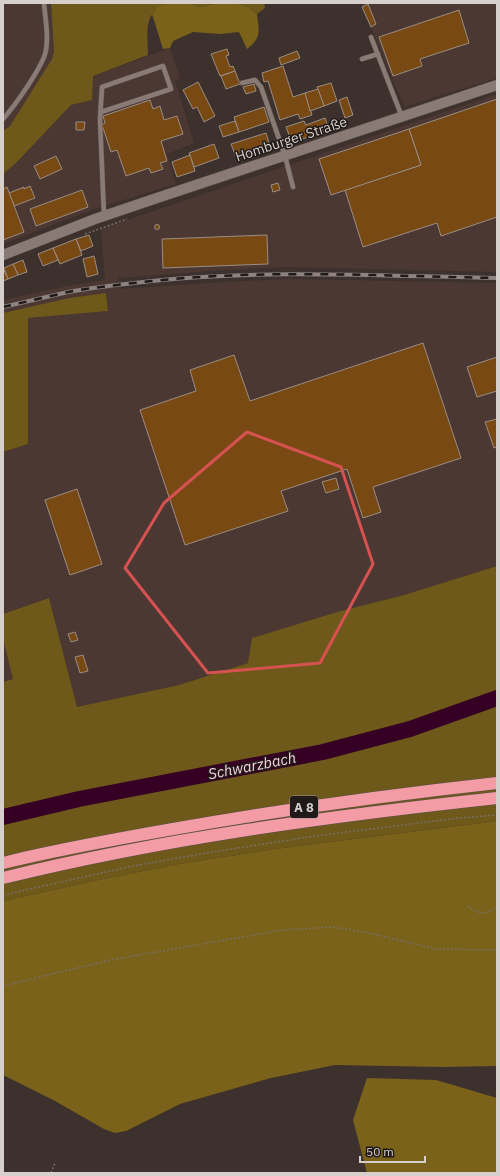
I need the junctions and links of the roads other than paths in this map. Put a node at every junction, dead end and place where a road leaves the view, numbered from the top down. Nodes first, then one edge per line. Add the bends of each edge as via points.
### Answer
1 (44, 3) edge
2 (371, 37) dead end
3 (378, 54) junction
4 (362, 59) dead end
5 (242, 83) dead end
6 (497, 85) edge
7 (101, 112) junction
8 (402, 117) junction
9 (3, 119) edge
10 (285, 156) junction
11 (293, 187) dead end
12 (99, 218) junction
13 (3, 255) edge
14 (497, 783) edge
15 (497, 798) edge
16 (3, 863) edge
17 (3, 878) edge

1 - 9 lane via 46,52 38,69
2 - 3 lane
3 - 4 lane
3 - 8 lane
5 - 10 lane via 255,80 261,87
6 - 8 main road, Homburger Straße
7 - 7 lane via 102,86 163,66 171,89
7 - 12 lane
8 - 10 main road, Homburger Straße
10 - 11 lane
10 - 12 main road, Homburger Straße
12 - 13 main road, Homburger Straße
14 - 16 highway, A 8 via 246,816
15 - 17 highway, A 8 via 401,808 248,830 113,854

